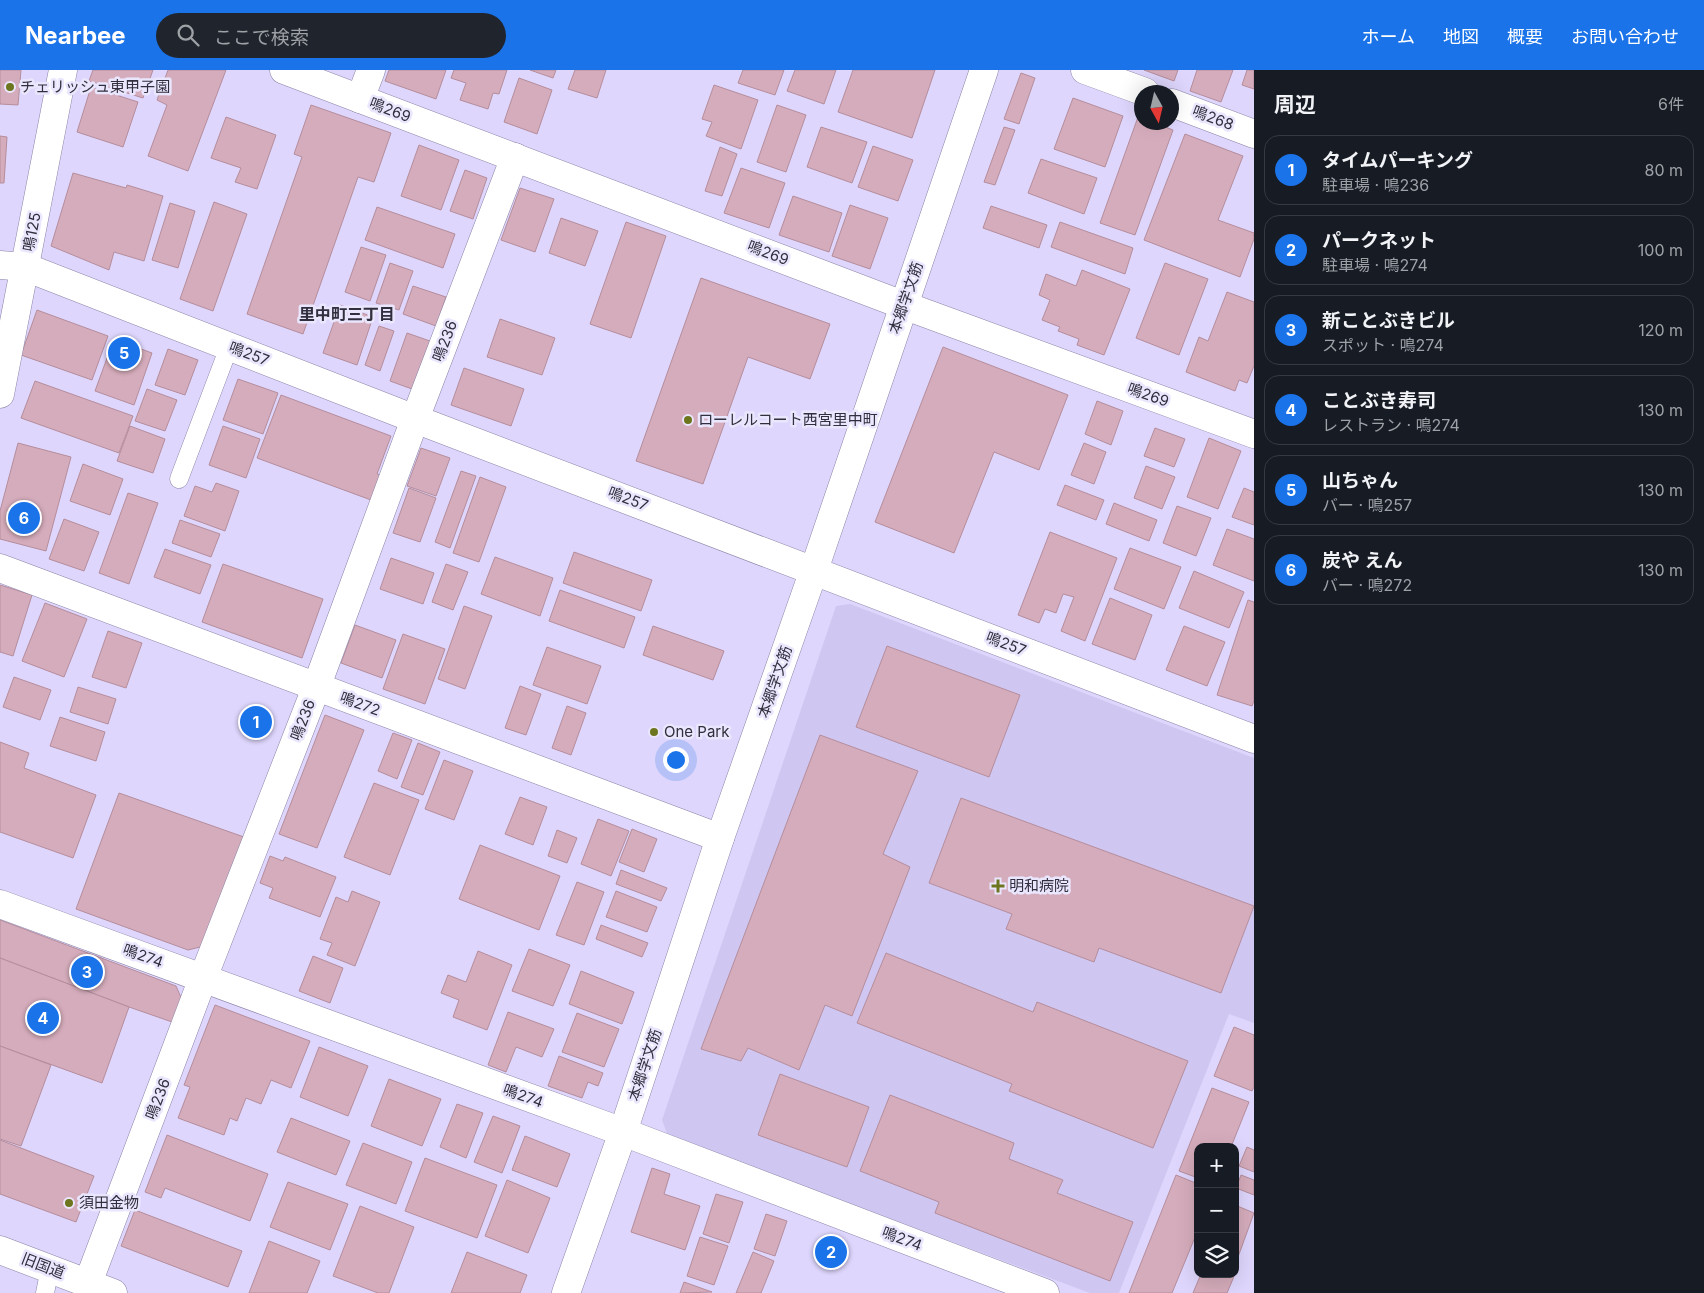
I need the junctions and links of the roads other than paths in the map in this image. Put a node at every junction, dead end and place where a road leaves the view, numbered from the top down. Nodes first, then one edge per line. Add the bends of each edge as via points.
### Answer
1 (63, 70) edge
2 (284, 70) edge
3 (371, 70) edge
4 (984, 70) edge
5 (1085, 70) edge
6 (1134, 88) edge
7 (360, 98) junction
8 (1179, 106) edge
9 (1254, 134) edge
10 (516, 157) junction
11 (13, 266) edge
12 (903, 305) junction
13 (229, 346) junction
14 (0, 394) edge
15 (415, 419) junction
16 (1254, 434) edge
17 (179, 479) dead end
18 (0, 568) edge
19 (814, 570) junction
20 (316, 688) junction
21 (1254, 739) edge
22 (720, 838) junction
23 (0, 904) edge
24 (203, 978) junction
25 (623, 1132) junction
26 (0, 1250) edge
27 (47, 1281) edge
28 (88, 1283) junction
29 (113, 1293) edge
30 (566, 1293) edge
31 (1045, 1293) edge

1 - 11 street, 鳴125
2 - 7 street, 鳴269
3 - 7 street
4 - 12 street, 本郷学文筋
5 - 6 street
7 - 10 street, 鳴269
8 - 9 street, 鳴268
10 - 12 street, 鳴269
10 - 15 street, 鳴236
11 - 13 street, 鳴257
11 - 14 street, 鳴125
12 - 16 street, 鳴269
12 - 19 street, 本郷学文筋
13 - 15 street, 鳴257
13 - 17 lane
15 - 19 street, 鳴257
15 - 20 street, 鳴236
18 - 20 street, 鳴272
19 - 21 street, 鳴257
19 - 22 street, 本郷学文筋
20 - 22 street, 鳴272
20 - 24 street, 鳴236
22 - 25 street, 本郷学文筋
23 - 24 street, 鳴274
24 - 25 street, 鳴274
24 - 28 street, 鳴236
25 - 30 street, 本郷学文筋
25 - 31 street, 鳴274
26 - 27 street, 旧国道
27 - 28 street, 旧国道
28 - 29 street, 旧国道

